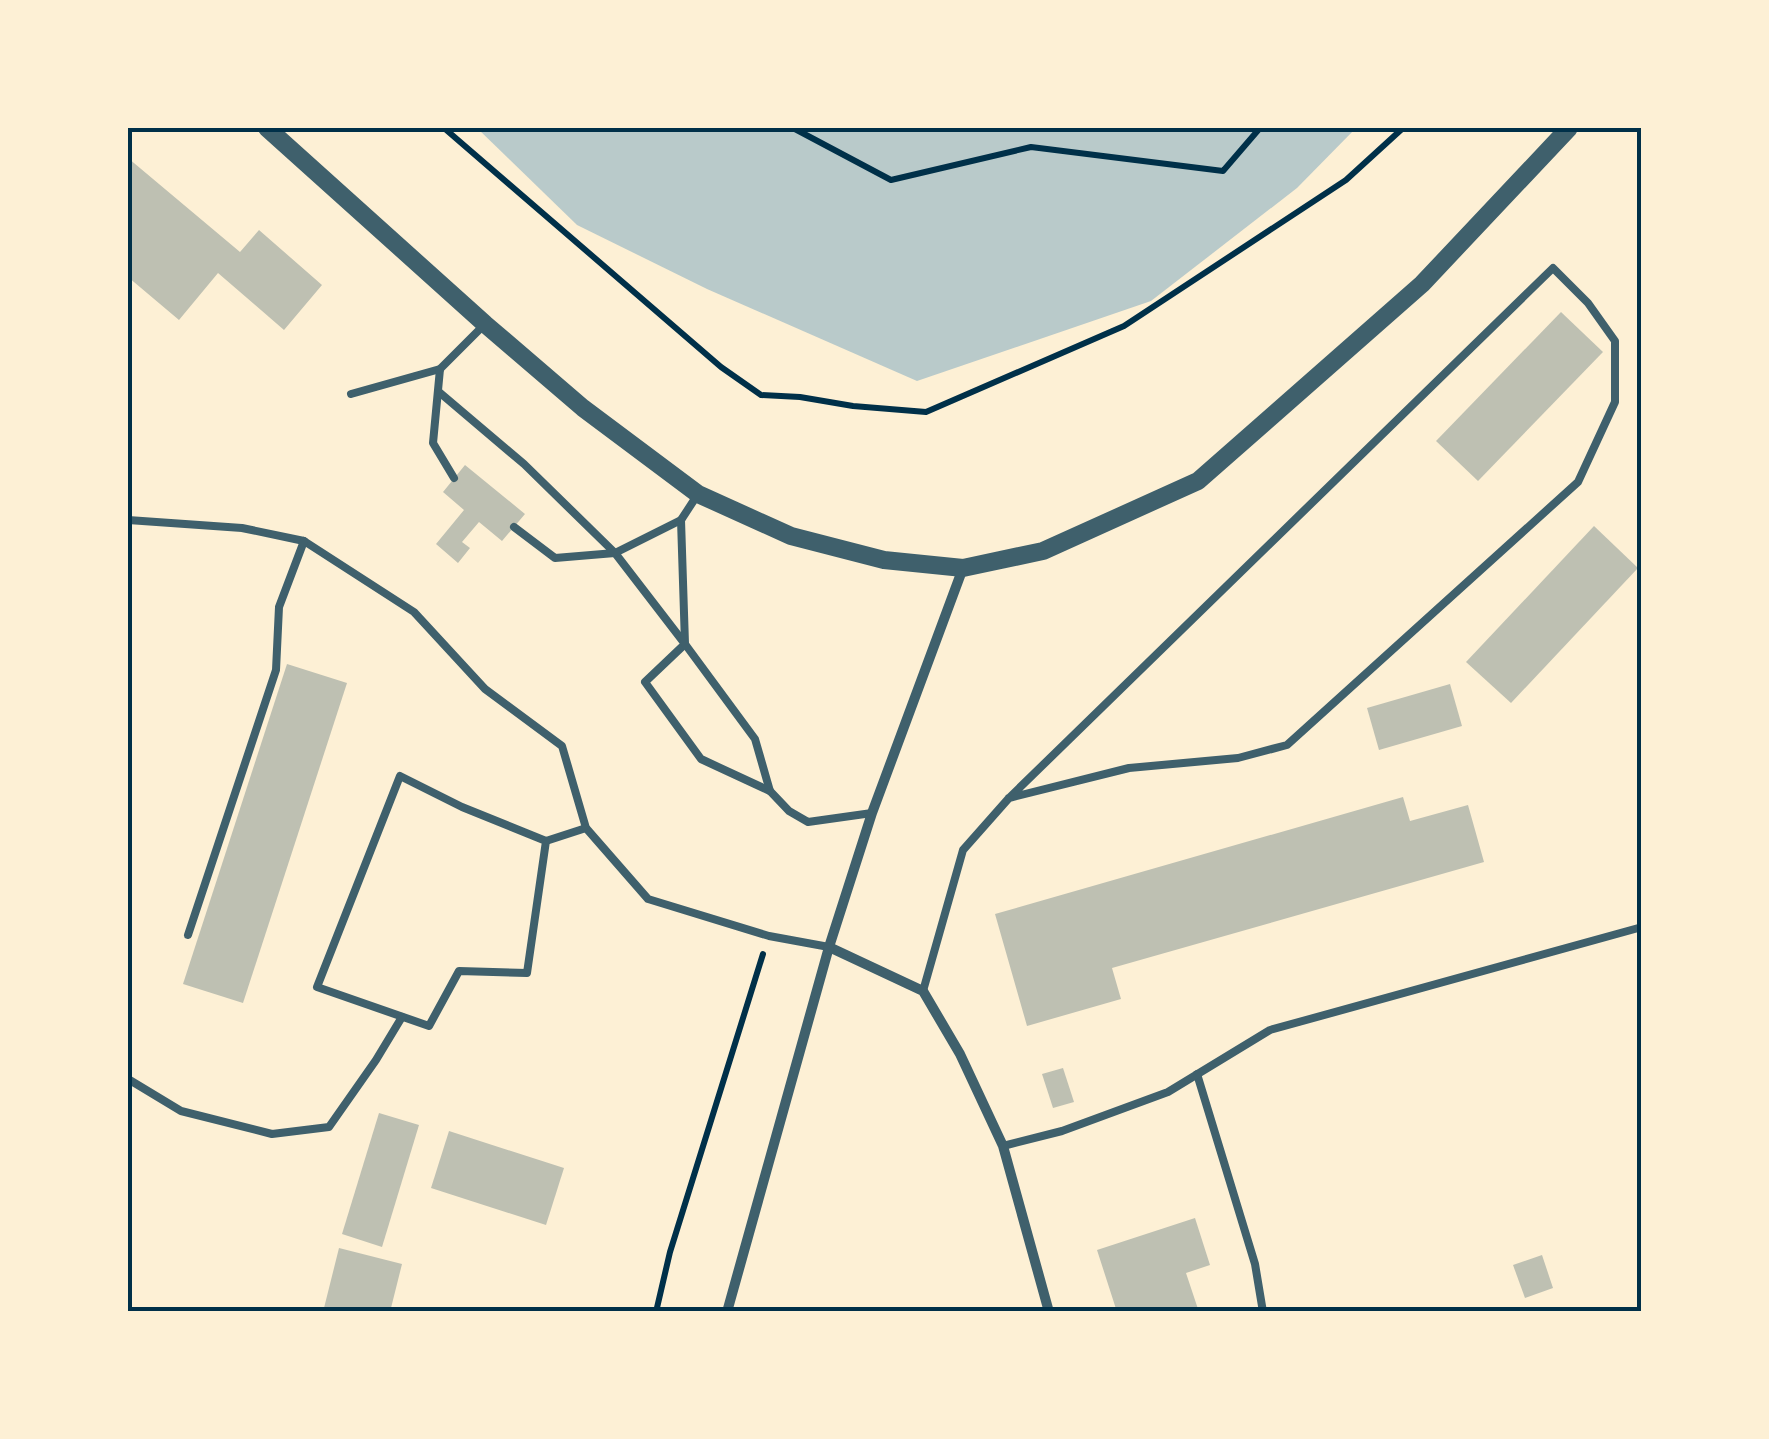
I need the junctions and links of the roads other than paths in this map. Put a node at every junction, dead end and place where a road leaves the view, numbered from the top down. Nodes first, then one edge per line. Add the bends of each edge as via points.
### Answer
1 (266, 128) edge
2 (1569, 128) edge
3 (485, 324) junction
4 (440, 369) junction
5 (439, 392) junction
6 (351, 394) dead end
7 (454, 478) dead end
8 (698, 494) junction
9 (128, 520) edge
10 (681, 520) junction
11 (514, 527) dead end
12 (304, 541) junction
13 (615, 553) junction
14 (963, 568) junction
15 (684, 644) junction
16 (770, 791) junction
17 (1009, 798) junction
18 (872, 812) junction
19 (586, 828) junction
20 (546, 841) junction
21 (1642, 927) edge
22 (188, 935) dead end
23 (829, 947) junction
24 (923, 992) junction
25 (402, 1017) junction
26 (1198, 1074) junction
27 (128, 1079) edge
28 (1002, 1146) junction
29 (727, 1312) edge
30 (1049, 1312) edge
31 (1263, 1312) edge

1 - 3 street
2 - 14 street via 1422,284 1198,481 1043,551
3 - 4 lane
3 - 8 street
4 - 5 lane
4 - 6 lane
5 - 7 lane via 433,443
5 - 13 lane
8 - 10 lane
8 - 14 street via 790,536 884,560
9 - 12 lane via 242,528
10 - 13 lane
10 - 15 lane
11 - 13 lane via 555,558
12 - 19 lane via 414,612 484,689 562,746
12 - 22 lane via 280,607 276,670
13 - 15 lane
14 - 18 street
15 - 16 lane via 756,740
15 - 16 lane via 646,682 701,758
16 - 18 lane via 808,822
17 - 17 lane via 1128,768 1238,758 1287,745 1578,482 1615,402 1615,341 1588,303 1552,268
17 - 24 lane via 963,850
18 - 23 street
19 - 20 lane
19 - 23 lane via 648,899
20 - 25 lane via 527,973 459,971 428,1026
20 - 25 lane via 400,776 317,987
21 - 26 lane via 1270,1030
23 - 24 street
23 - 29 street
24 - 28 street
25 - 27 lane via 329,1128 272,1134 181,1110
26 - 28 lane via 1168,1092 1062,1131
26 - 31 lane via 1256,1264
28 - 30 street

